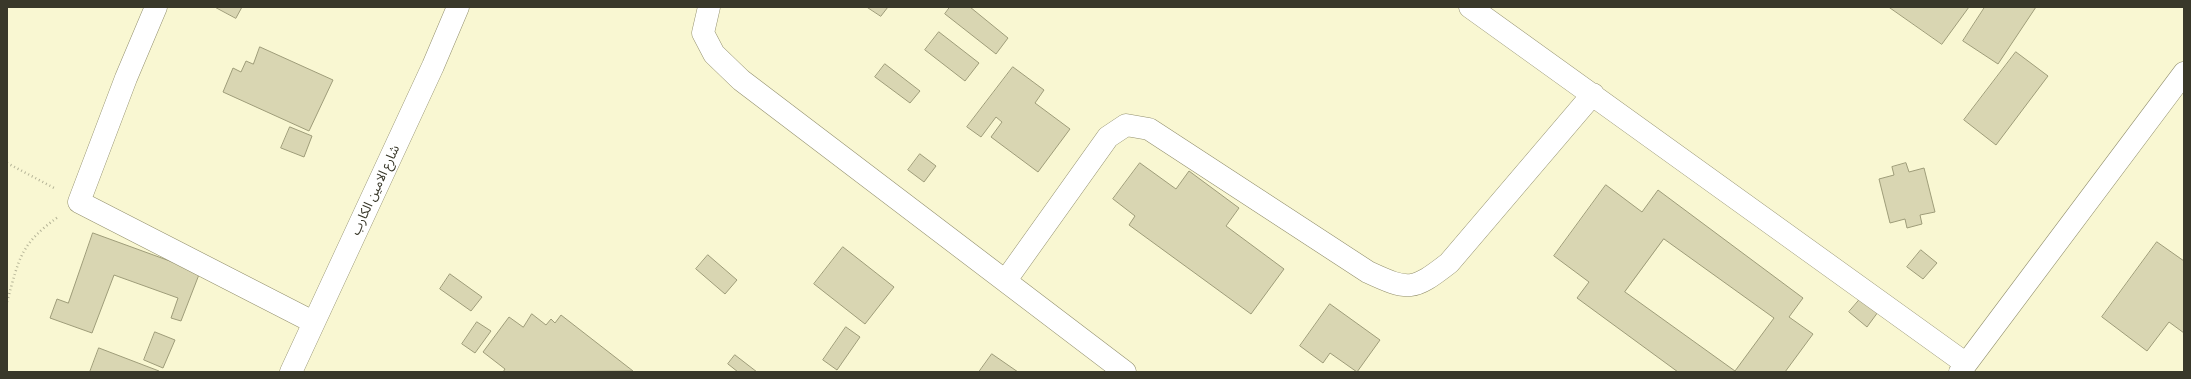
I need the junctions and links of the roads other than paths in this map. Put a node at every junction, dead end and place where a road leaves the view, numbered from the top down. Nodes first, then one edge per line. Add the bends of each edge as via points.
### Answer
1 (156, 7) edge
2 (458, 7) edge
3 (709, 7) edge
4 (1470, 7) edge
5 (2184, 73) edge
6 (1593, 94) junction
7 (1006, 280) junction
8 (313, 322) junction
9 (1963, 368) edge
10 (291, 372) edge
11 (1125, 372) edge

1 - 8 street via 79,202
2 - 8 street, شارع الامين الكارب
3 - 7 street via 703,33 714,54 741,80
4 - 6 street
5 - 9 street
6 - 7 street via 1449,263 1416,285 1398,286 1368,272 1149,129 1126,125 1108,137
6 - 9 street
7 - 11 street
8 - 10 street, شارع الامين الكارب

